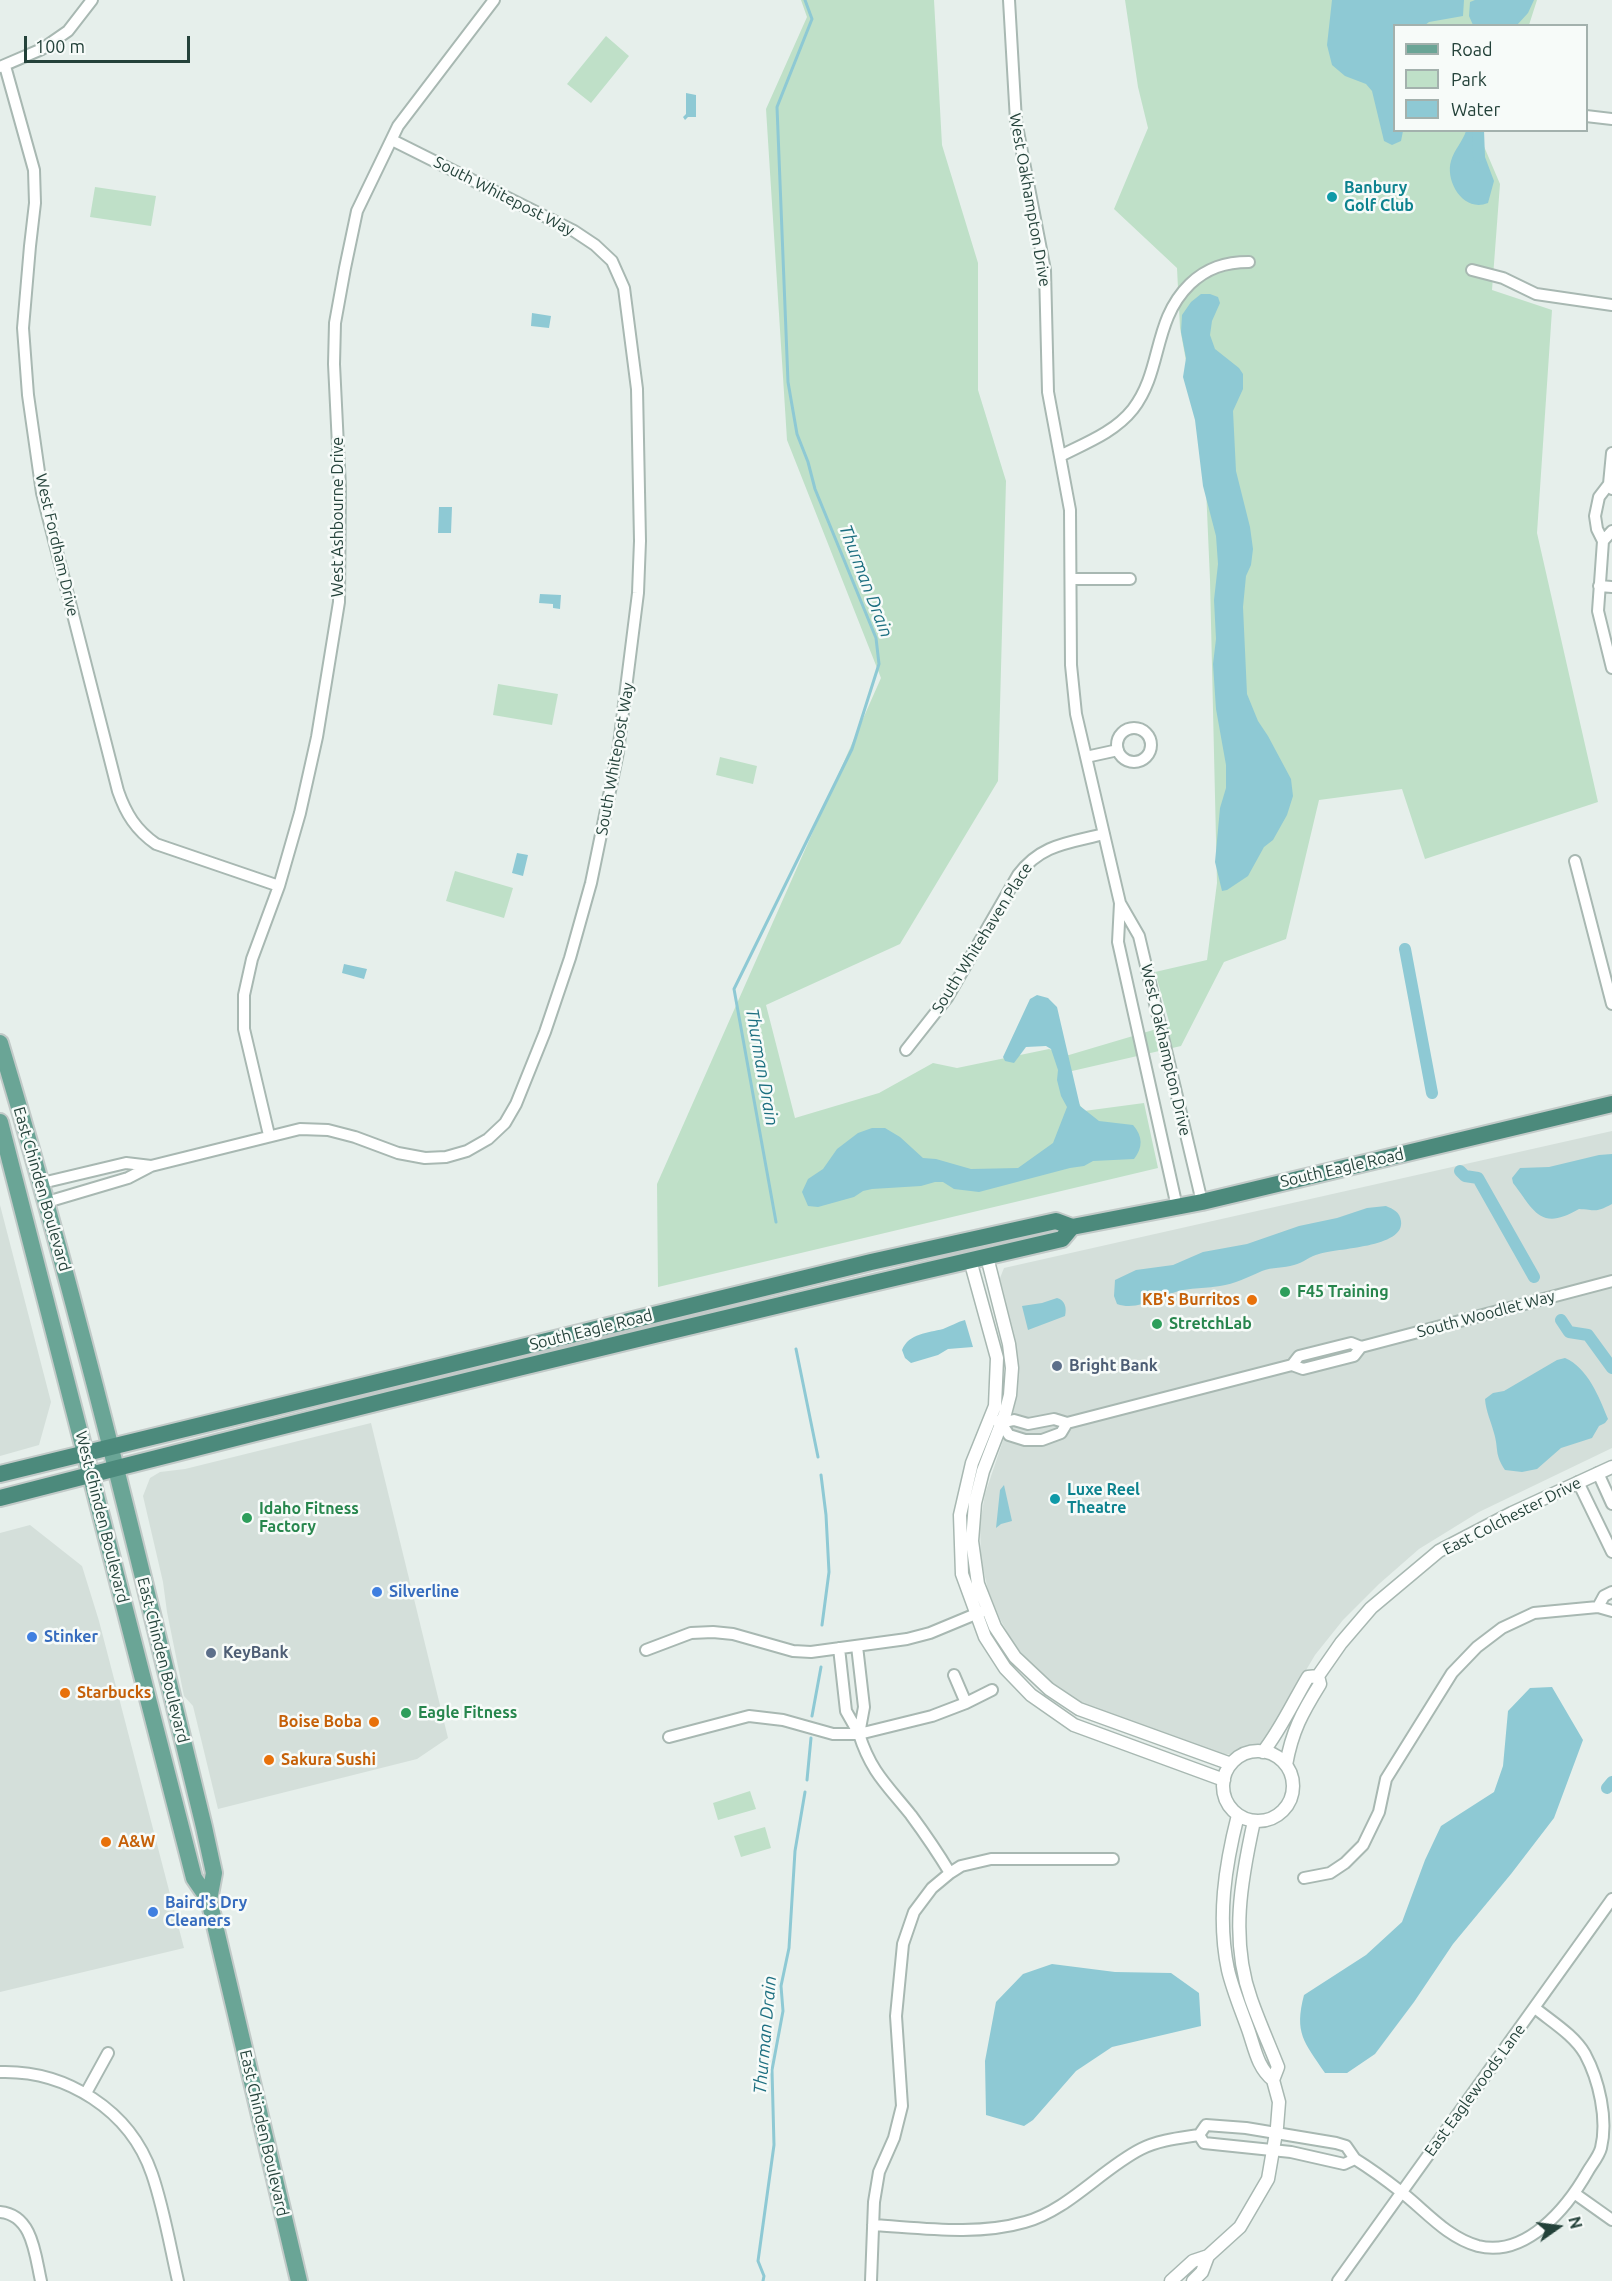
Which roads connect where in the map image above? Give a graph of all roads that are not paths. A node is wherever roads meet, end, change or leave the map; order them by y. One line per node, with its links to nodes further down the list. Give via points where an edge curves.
1 (92, 0): 4 (street, via 68,31 42,49)
2 (494, 0): 7 (street, West Ashbourne Drive, via 398,126)
3 (1009, 0): 12 (street, West Oakhampton Drive, via 1014,103 1046,270 1048,392)
4 (3, 67): 25 (street, West Fordham Drive, via 34,170 35,203 23,328 42,493 118,791 126,813 142,835 156,844)
5 (1588, 116): 6 (street)
6 (1612, 119)
7 (392, 140): 25 (street, West Ashbourne Drive, via 357,211 335,323 339,602 317,737); 32 (street, South Whitepost Way, via 574,231 612,261 624,288 637,389 640,541 629,676 591,883 545,1032 505,1123 488,1139 446,1157 399,1153 328,1130 300,1129)
8 (1248, 262): 12 (street, via 1221,264 1183,291 1166,318 1149,381 1132,410 1109,431)
9 (1472, 270): 10 (street, via 1503,278 1536,294)
10 (1612, 305)
11 (1612, 453): 13 (street)
12 (1060, 456): 16 (street, West Oakhampton Drive, via 1070,510)
13 (1611, 486): 15 (street, via 1595,507 1597,529)
14 (1612, 531): 15 (street)
15 (1603, 541): 18 (street)
16 (1071, 579): 17 (street); 22 (street, West Oakhampton Drive, via 1072,685)
17 (1130, 579)
18 (1599, 586): 19 (street); 20 (street, via 1602,630)
19 (1612, 587)
20 (1612, 668)
21 (1118, 750): 22 (street)
22 (1086, 757): 23 (street, West Oakhampton Drive)
23 (1104, 834): 26 (street, West Oakhampton Drive); 29 (street, South Whitehaven Place, via 1049,848 1027,863 947,998)
24 (1575, 861): 27 (street)
25 (279, 886): 32 (street, West Ashbourne Drive, via 252,959 244,995 247,1047)
26 (1120, 903): 36 (street, West Oakhampton Drive, via 1139,936); 37 (street, West Oakhampton Drive, via 1118,942)
27 (1612, 1004)
28 (0, 1043): 34 (main road, East Chinden Boulevard)
29 (906, 1050)
30 (1612, 1104): 36 (highway, South Eagle Road)
31 (1, 1126): 49 (main road, West Chinden Boulevard)
32 (269, 1135): 33 (street, South Whitepost Way)
33 (151, 1166): 34 (street, South Whitepost Way, via 126,1163); 35 (street, South Whitepost Way, via 128,1178)
34 (42, 1183): 35 (main road, East Chinden Boulevard)
35 (47, 1202): 48 (main road, East Chinden Boulevard)
36 (1202, 1202): 37 (highway, South Eagle Road)
37 (1177, 1207): 38 (highway, South Eagle Road)
38 (1072, 1227): 39 (highway, South Eagle Road, via 1056,1221); 40 (highway, South Eagle Road, via 1062,1239)
39 (994, 1234): 43 (highway, South Eagle Road); 44 (highway, via 990,1242 981,1246 823,1284)
40 (987, 1257): 41 (highway, South Eagle Road); 46 (street, via 1012,1368 1010,1395)
41 (970, 1260): 44 (highway, South Eagle Road); 46 (street, via 997,1358)
42 (1612, 1281): 47 (street, South Woodlet Way, via 1361,1347 1350,1343 1299,1356 1292,1365)
43 (791, 1282): 45 (highway, via 775,1298 634,1331 608,1339); 48 (highway, South Eagle Road)
44 (811, 1298): 45 (highway, South Eagle Road)
45 (601, 1347): 51 (highway, South Eagle Road)
46 (996, 1421): 47 (street, South Woodlet Way, via 1028,1424 1054,1419); 47 (street, South Woodlet Way, via 1009,1435 1025,1440 1042,1440 1061,1433); 61 (street, via 975,1503 972,1541 978,1584); 63 (street, via 972,1463 960,1515 962,1574)
47 (1067, 1423)
48 (111, 1447): 49 (highway, South Eagle Road); 51 (main road, East Chinden Boulevard)
49 (86, 1453): 53 (highway, South Eagle Road); 54 (main road, West Chinden Boulevard)
50 (1612, 1467): 52 (street, East Colchester Drive)
51 (116, 1469): 54 (highway, South Eagle Road); 80 (main road, East Chinden Boulevard)
52 (1598, 1473): 55 (street, East Colchester Drive); 57 (street)
53 (0, 1474)
54 (92, 1475): 56 (highway, South Eagle Road); 73 (main road, West Chinden Boulevard)
55 (1578, 1482): 58 (street); 68 (street, East Colchester Drive, via 1439,1551 1371,1608)
56 (0, 1498)
57 (1612, 1504)
58 (1612, 1552)
59 (1612, 1592): 60 (street, via 1604,1596)
60 (1598, 1607): 62 (street); 83 (street, via 1534,1613 1502,1628 1477,1647 1452,1673 1386,1779 1379,1812 1363,1845 1330,1873)
61 (989, 1609): 63 (street); 75 (street, via 995,1627 1015,1657 1049,1689 1080,1709)
62 (1612, 1611)
63 (975, 1614): 64 (street, via 930,1633); 77 (street, via 1005,1668 1031,1695 1074,1725)
64 (857, 1646): 65 (street); 71 (street, via 864,1707)
65 (839, 1648): 66 (street, via 793,1651 713,1632 691,1633); 71 (street, via 846,1711)
66 (646, 1650)
67 (954, 1675): 70 (street)
68 (1318, 1676): 74 (street, East Colchester Drive, via 1308,1677 1278,1734); 76 (street, East Colchester Drive, via 1320,1684 1300,1717)
69 (992, 1690): 70 (street)
70 (966, 1703): 71 (street, via 932,1716)
71 (859, 1734): 72 (street, via 833,1734 783,1720 749,1716); 82 (street, via 866,1758 934,1846)
72 (669, 1737)
73 (158, 1742): 80 (main road, via 175,1764 189,1817); 85 (main road, West Chinden Boulevard, via 194,1878)
74 (1263, 1752): 75 (street, via 1240,1756); 76 (street)
75 (1231, 1764): 77 (street)
76 (1286, 1765): 79 (street, via 1292,1780 1290,1802 1275,1817)
77 (1224, 1780): 78 (street, via 1226,1799)
78 (1238, 1815): 79 (street); 89 (street, via 1225,1867 1223,1938 1228,1971 1263,2072)
79 (1254, 1821): 89 (street, via 1239,1902 1239,1936 1250,1997 1278,2067)
80 (204, 1827): 85 (main road, East Chinden Boulevard, via 214,1873)
81 (1113, 1859): 82 (street, via 991,1859 961,1866)
82 (950, 1873): 99 (street, via 932,1888 914,1912 903,1944 896,2016 902,2106 879,2172)
83 (1304, 1878)
84 (1612, 1899): 86 (street, East Eaglewoods Lane)
85 (209, 1900): 103 (main road, East Chinden Boulevard)
86 (1534, 2008): 95 (street, East Eaglewoods Lane); 96 (street, via 1577,2042 1586,2055 1600,2097 1601,2149)
87 (108, 2053): 90 (street)
88 (0, 2072): 90 (street, via 45,2076)
89 (1274, 2080): 91 (street, via 1279,2102)
90 (86, 2093): 102 (street, via 118,2119 142,2152 152,2174)
91 (1276, 2133): 92 (street, via 1206,2125); 93 (street); 94 (street, via 1346,2146)
92 (1199, 2135): 93 (street, via 1204,2143); 99 (street, via 1142,2149 1064,2203 1026,2222 943,2229)
93 (1273, 2150): 94 (street, via 1344,2164); 100 (street, via 1268,2179 1240,2227)
94 (1355, 2159): 95 (street)
95 (1402, 2192): 96 (street, via 1432,2220 1478,2245 1500,2248 1525,2240 1544,2226); 107 (street, East Eaglewoods Lane)
96 (1574, 2193): 98 (street)
97 (0, 2212): 101 (street, via 11,2213 25,2224)
98 (1612, 2220)
99 (873, 2225): 104 (street)
100 (1208, 2256): 105 (street, via 1193,2261); 106 (street, via 1202,2272)
101 (41, 2281)
102 (178, 2281)
103 (299, 2281)
104 (871, 2281)
105 (1171, 2281)
106 (1193, 2281)
107 (1338, 2281)

